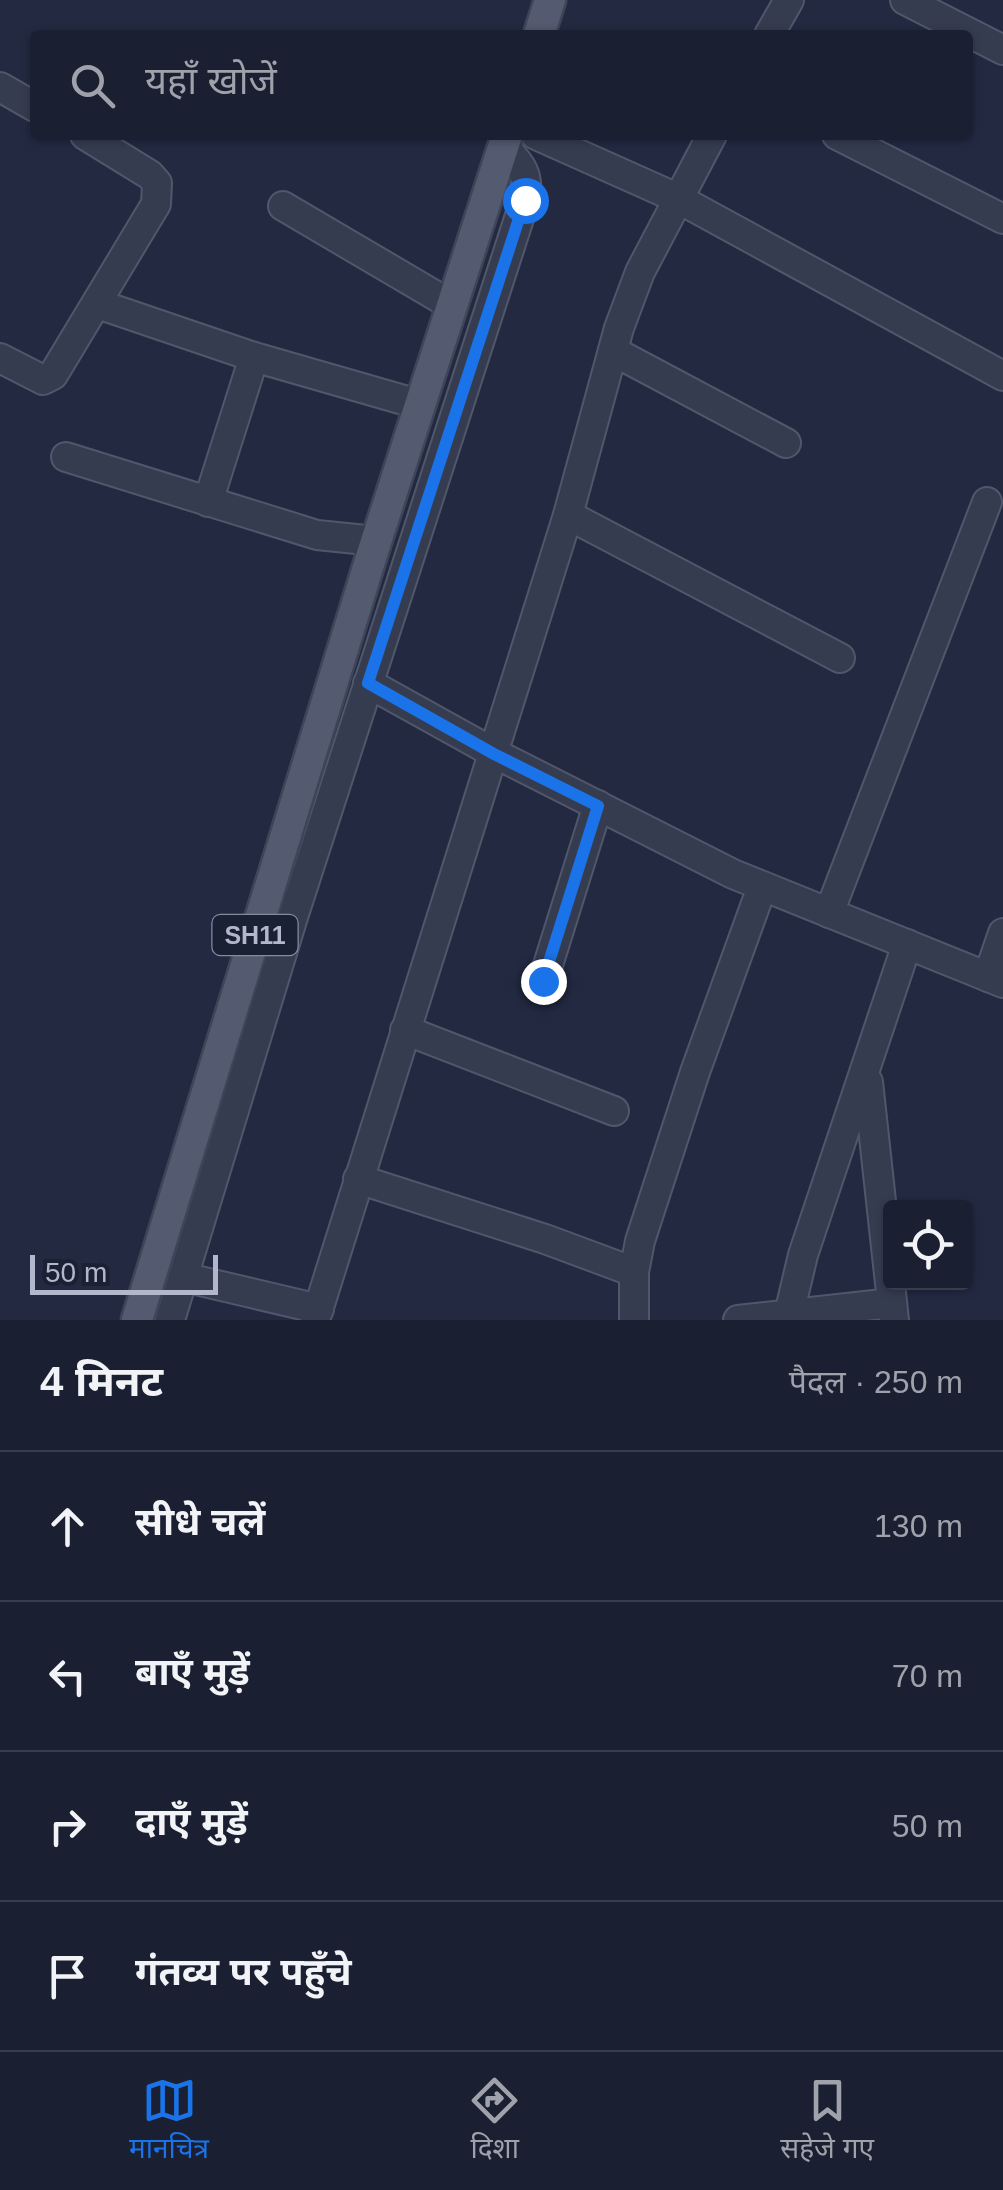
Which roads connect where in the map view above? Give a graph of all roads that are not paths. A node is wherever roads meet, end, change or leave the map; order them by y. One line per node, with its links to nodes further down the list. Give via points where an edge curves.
1 (550, 0): 4 (main road)
2 (789, 0): 5 (street)
3 (904, 0): 6 (street)
4 (541, 30)
5 (772, 30)
6 (963, 30)
7 (973, 35): 8 (street)
8 (1003, 50)
9 (0, 87): 10 (street)
10 (30, 104)
11 (94, 140): 19 (street, via 157,182 156,204)
12 (547, 140): 16 (street)
13 (709, 140): 16 (street)
14 (846, 140): 18 (street)
15 (505, 141): 20 (main road, SH11); 33 (street, via 525,172 525,200)
16 (677, 198): 21 (street, via 640,272); 24 (street)
17 (283, 206): 20 (street)
18 (1003, 220)
19 (98, 304): 22 (street, via 53,375 43,380); 23 (street)
20 (453, 306): 25 (main road, SH11)
21 (613, 350): 26 (street); 30 (street)
22 (0, 358)
23 (254, 358): 25 (street); 28 (street)
24 (1003, 376)
25 (421, 405): 31 (main road, SH11)
26 (786, 443)
27 (66, 457): 28 (street)
28 (208, 502): 31 (street)
29 (987, 502): 37 (street)
30 (568, 515): 32 (street); 34 (street)
31 (375, 546): 51 (main road, SH11)
32 (840, 658)
33 (368, 683): 34 (street); 47 (street)
34 (494, 754): 35 (street); 42 (street)
35 (598, 806): 36 (street); 41 (street)
36 (762, 887): 37 (street); 46 (street, via 694,1072)
37 (829, 912): 39 (street)
38 (1003, 934): 40 (street)
39 (907, 944): 40 (street); 43 (street)
40 (996, 980)
41 (543, 981)
42 (406, 1030): 44 (street); 45 (street)
43 (867, 1071): 48 (street); 50 (street)
44 (614, 1111)
45 (358, 1179): 46 (street); 49 (street)
46 (634, 1272): 53 (street)
47 (182, 1277): 49 (street); 52 (street)
48 (893, 1312): 50 (street)
49 (317, 1314)
50 (789, 1314): 54 (street)
51 (136, 1320)
52 (170, 1320)
53 (634, 1320)
54 (738, 1320)

